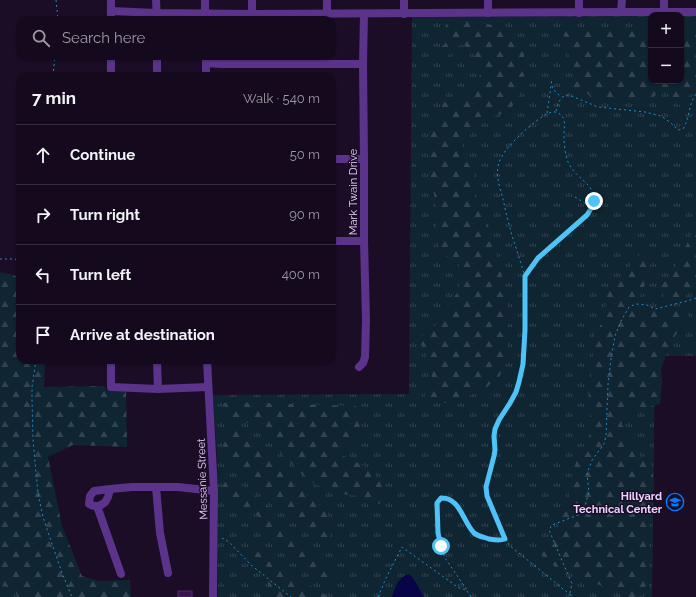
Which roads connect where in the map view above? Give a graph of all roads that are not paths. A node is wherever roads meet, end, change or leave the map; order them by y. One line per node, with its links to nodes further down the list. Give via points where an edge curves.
1 (111, 0): 11 (street)
2 (156, 0): 24 (street)
3 (206, 0): 25 (street)
4 (252, 0): 19 (street)
5 (327, 0): 20 (street)
6 (404, 0): 22 (street)
7 (488, 0): 17 (street)
8 (579, 0): 18 (street)
9 (622, 0): 12 (street)
10 (664, 0): 14 (street)
11 (111, 11): 23 (street); 24 (street)
12 (621, 12): 13 (street); 18 (street)
13 (648, 12)
14 (664, 12)
15 (684, 12): 16 (street)
16 (696, 12)
17 (488, 13): 18 (street); 22 (street)
18 (579, 13)
19 (252, 14): 20 (street); 26 (street)
20 (327, 14): 21 (street)
21 (364, 14): 22 (street); 30 (street, Mark Twain Drive)
22 (404, 14)
23 (111, 16)
24 (156, 16)
25 (205, 16)
26 (221, 16)
27 (111, 60): 31 (street)
28 (157, 60): 32 (street)
29 (206, 60): 30 (street, via 221,64); 33 (street)
30 (363, 64): 35 (street, Mark Twain Drive)
31 (111, 72)
32 (157, 72)
33 (206, 72)
34 (336, 159): 35 (street)
35 (364, 159): 36 (street, Mark Twain Drive)
36 (364, 241): 37 (street); 41 (street, Mark Twain Drive, via 365,357)
37 (336, 242)
38 (111, 364): 43 (street, via 111,387)
39 (157, 364): 43 (street)
40 (207, 364): 42 (street, Messanie Street)
41 (359, 367)
42 (208, 387): 43 (street); 46 (street, Messanie Street)
43 (158, 389)
44 (156, 487): 45 (street); 46 (street); 48 (street, via 160,533)
45 (110, 489): 47 (street, via 107,500); 47 (street, via 94,491 90,496 89,504)
46 (214, 491): 50 (street, Messanie Street)
47 (97, 506): 49 (street)
48 (168, 573)
49 (121, 574)
50 (214, 597)

